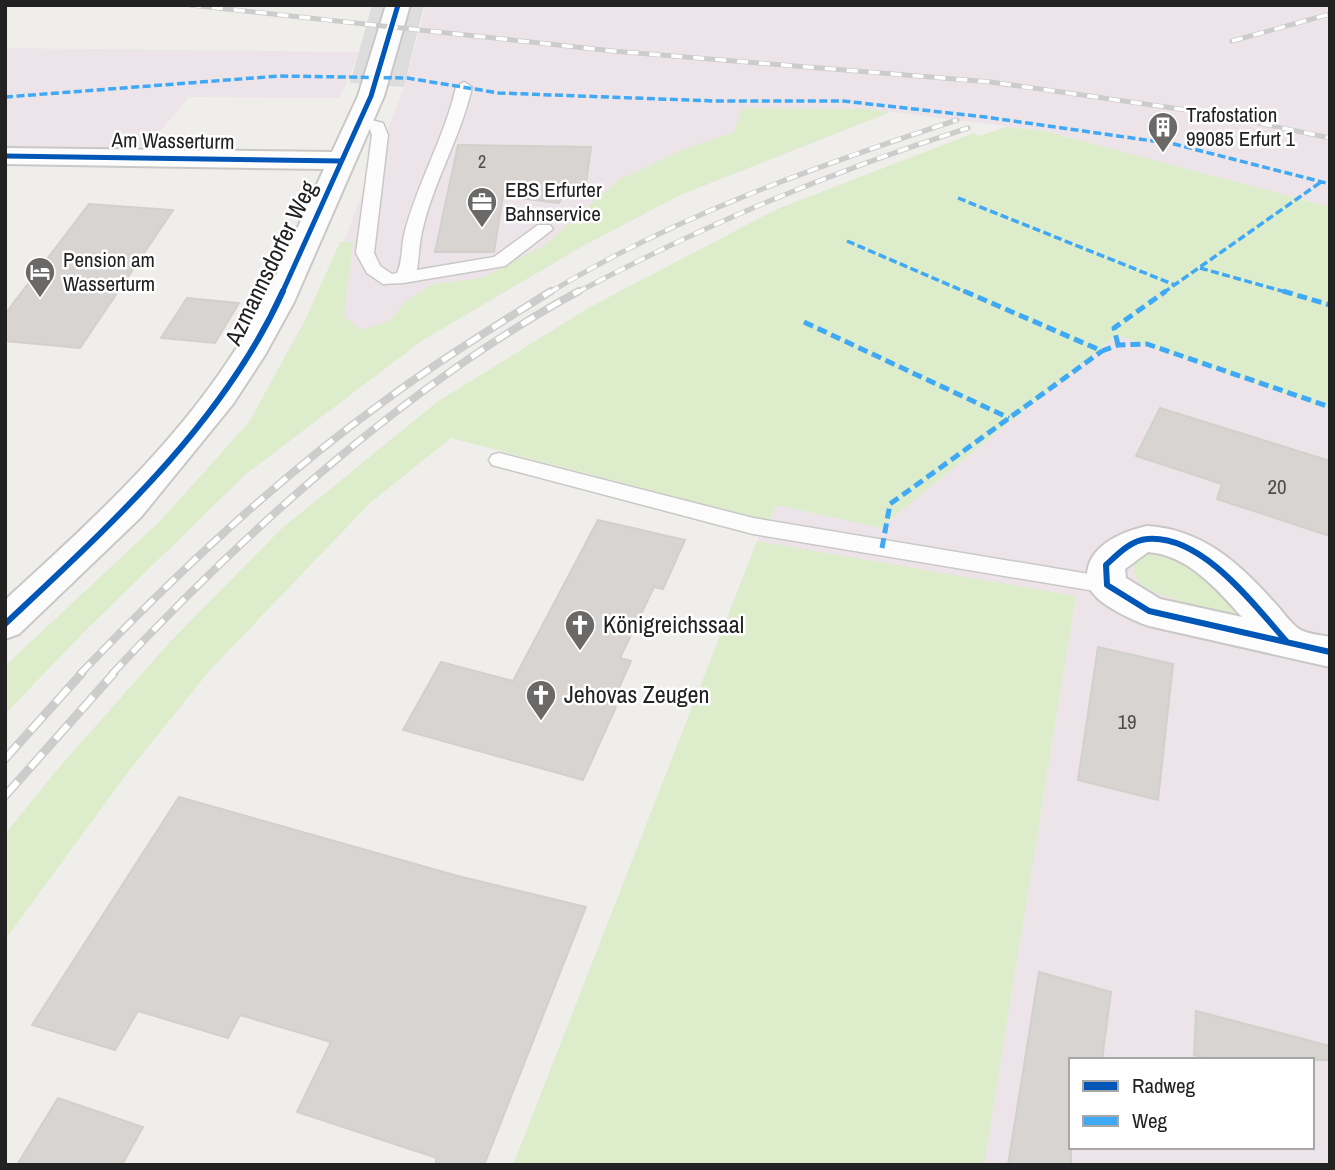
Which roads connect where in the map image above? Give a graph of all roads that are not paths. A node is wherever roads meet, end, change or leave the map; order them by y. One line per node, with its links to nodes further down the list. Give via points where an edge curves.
1 (398, 5): 3 (street, Azmannsdorfer Weg)
2 (464, 87): 7 (lane, via 413,232 408,273)
3 (359, 122): 5 (street, Azmannsdorfer Weg); 7 (lane, via 377,126 380,135 365,253 373,269 389,280)
4 (5, 156): 5 (street, Am Wasserturm)
5 (341, 161): 10 (street, Azmannsdorfer Weg, via 278,302 221,396 128,508)
6 (544, 229): 7 (lane, via 499,262)
7 (403, 278)
8 (499, 460): 9 (lane, via 753,526)
9 (1107, 585): 11 (street, via 1149,611); 11 (street, via 1106,565 1122,551 1146,539 1181,543 1213,565)
10 (5, 624)
11 (1287, 642): 12 (street)
12 (1330, 652)

